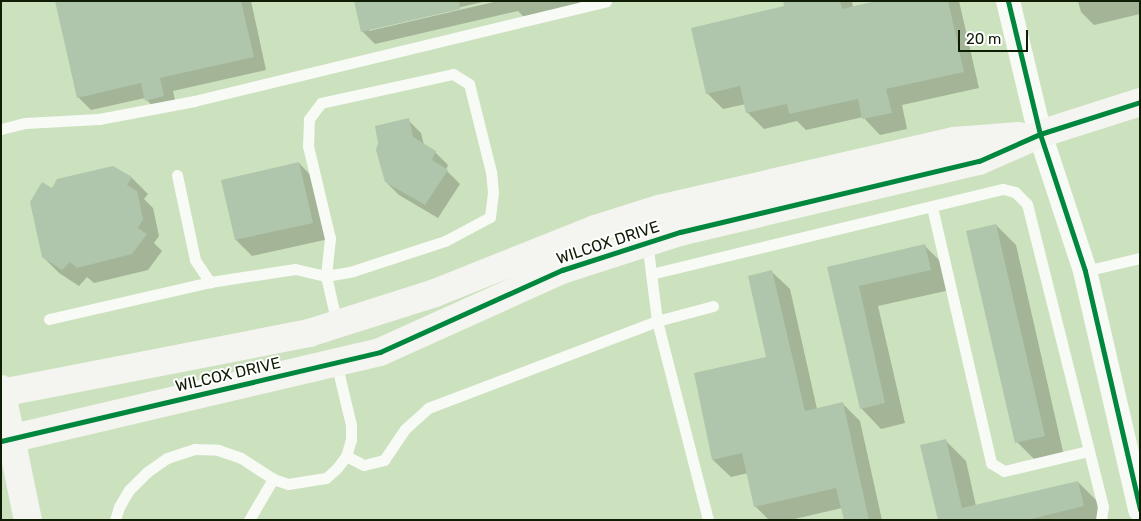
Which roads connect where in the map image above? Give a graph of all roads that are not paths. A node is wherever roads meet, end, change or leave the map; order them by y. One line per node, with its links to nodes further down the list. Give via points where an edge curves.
1 (606, 1): 4 (lane, via 194,101 99,119 24,123)
2 (1008, 1): 5 (street)
3 (1140, 102): 5 (street, WILCOX DRIVE)
4 (1, 129)
5 (1040, 134): 8 (street, WILCOX DRIVE, via 954,141); 10 (street)
6 (177, 175): 13 (lane, via 195,260)
7 (932, 206): 11 (lane); 21 (lane, via 1003,189 1015,192 1027,204); 21 (lane, via 991,463 1004,471)
8 (644, 229): 11 (lane); 17 (street, WILCOX DRIVE, via 595,229 436,293); 18 (street, WILCOX DRIVE, via 562,270 380,352)
9 (1140, 258): 10 (lane)
10 (1085, 271): 24 (street)
11 (651, 274): 16 (lane)
12 (326, 276): 12 (lane, via 353,271 445,241 490,217 491,172 469,84 453,74 321,102 309,119 308,146 330,238); 13 (lane, via 295,269); 17 (lane)
13 (210, 282): 15 (lane)
14 (713, 306): 16 (lane)
15 (49, 319)
16 (657, 321): 22 (lane, via 428,408 405,429 384,460 364,465); 28 (lane)
17 (337, 324): 19 (street, WILCOX DRIVE, via 309,333)
18 (336, 362): 20 (street, WILCOX DRIVE); 22 (lane, via 351,425)
19 (2, 392): 20 (street)
20 (7, 440): 25 (street)
21 (1088, 451): 29 (lane, via 1103,506)
22 (346, 456): 23 (lane, via 326,478 288,484)
23 (273, 479): 26 (lane, via 241,458 218,450 195,449 167,458 147,472 129,490); 27 (lane)
24 (1140, 510)
25 (28, 520)
26 (115, 520)
27 (249, 520)
28 (708, 520)
29 (1101, 520)

